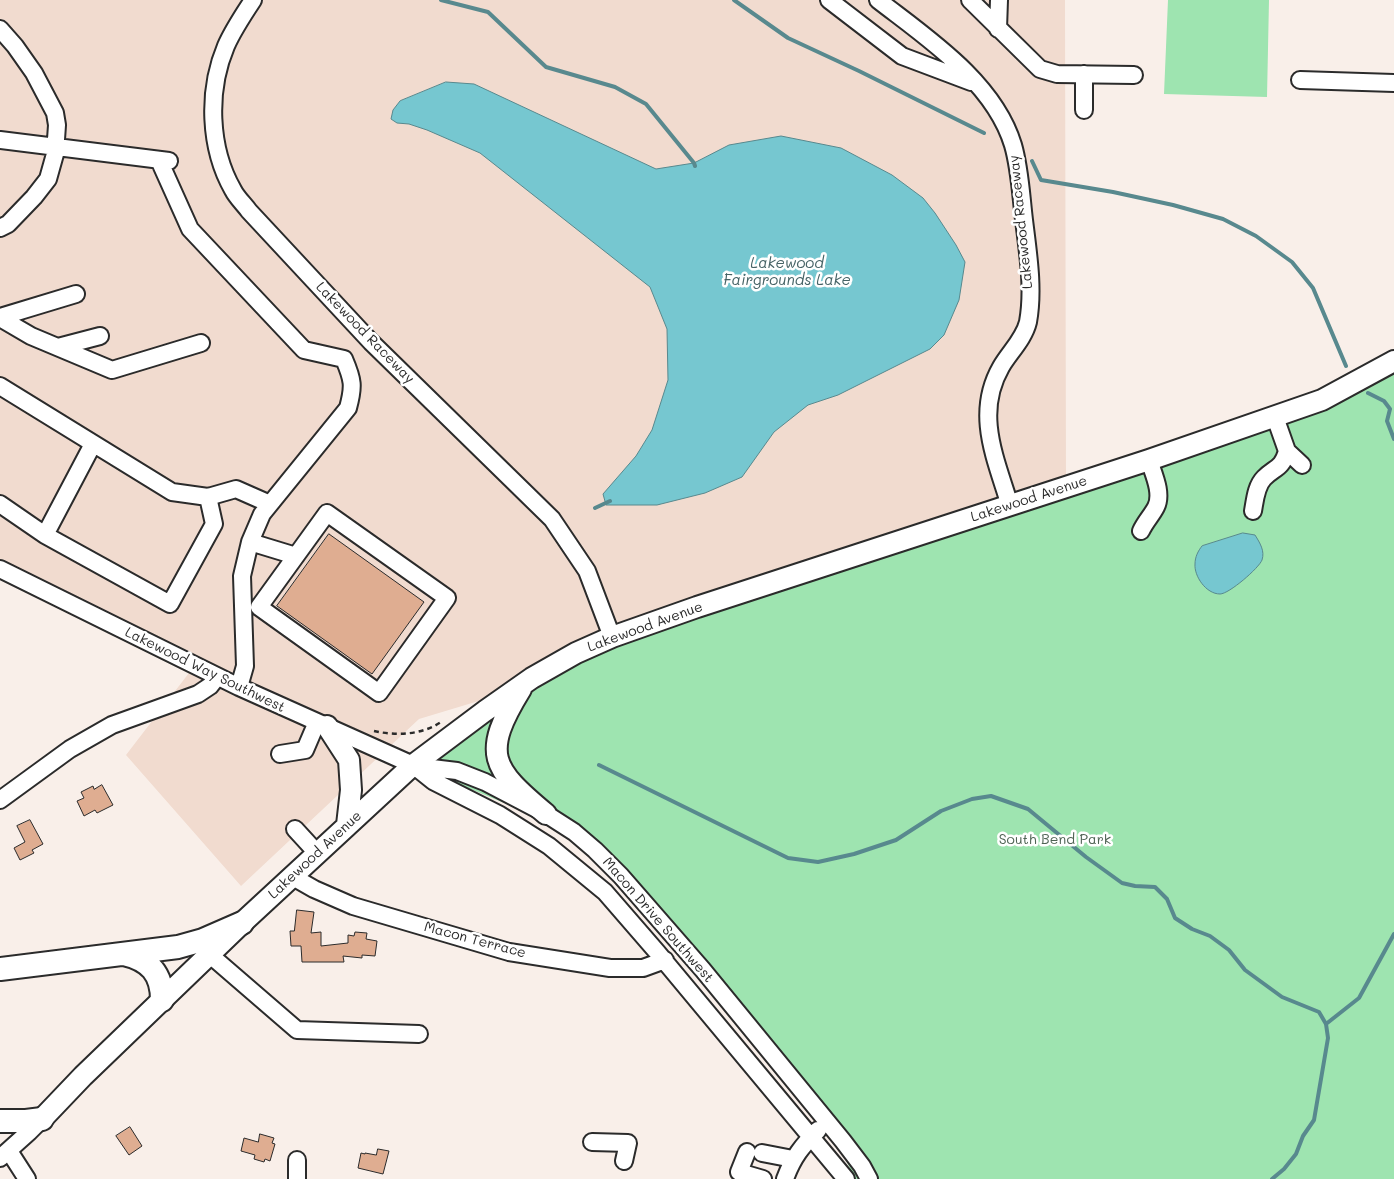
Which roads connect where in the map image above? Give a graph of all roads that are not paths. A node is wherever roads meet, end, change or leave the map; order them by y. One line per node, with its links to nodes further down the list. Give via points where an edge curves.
1 (253, 0): 39 (street, Lakewood Raceway, via 226,47 215,90 215,140 222,168 234,192 371,342 552,519 587,571)
2 (829, 0): 12 (street, via 902,56)
3 (878, 0): 12 (street, Lakewood Raceway, via 924,34)
4 (970, 0): 7 (street)
5 (999, 0): 7 (street)
6 (0, 29): 15 (street, via 34,72 55,112)
7 (998, 29): 8 (street, via 1040,69 1056,74)
8 (1084, 74): 9 (street); 13 (street)
9 (1134, 75)
10 (1300, 80): 11 (street)
11 (1394, 83)
12 (978, 85): 32 (street, Lakewood Raceway, via 999,113 1013,145 1028,258 1030,295 1027,324 991,388 986,415)
13 (1084, 110)
14 (0, 140): 15 (street)
15 (56, 147): 16 (street, via 48,179 8,224); 31 (street, via 165,161 190,229 304,350 344,359 354,389 348,408)
16 (0, 228)
17 (76, 294): 18 (street)
18 (0, 317): 21 (street, via 31,336)
19 (100, 336): 21 (street)
20 (201, 343): 21 (street, via 112,370)
21 (58, 347)
22 (1394, 361): 24 (main road, Lakewood Avenue, via 1322,400)
23 (0, 386): 25 (street)
24 (1275, 417): 26 (street); 27 (main road, Lakewood Avenue)
25 (93, 444): 29 (street, via 172,492); 35 (street)
26 (1287, 451): 28 (street); 33 (street, via 1276,470 1264,478)
27 (1149, 460): 32 (main road, Lakewood Avenue); 34 (street, via 1159,495 1157,506)
28 (1302, 465)
29 (208, 497): 31 (street, via 236,489); 35 (street, via 214,524 170,604)
30 (0, 504): 35 (street)
31 (270, 504): 36 (street)
32 (1010, 506): 39 (main road, Lakewood Avenue)
33 (1253, 511)
34 (1140, 531)
35 (45, 535)
36 (250, 542): 37 (street); 42 (street, via 242,576 245,666)
37 (296, 556): 37 (street, via 259,607 379,693 447,598 327,513)
38 (0, 569): 40 (street, Lakewood Way Southwest)
39 (612, 636): 41 (main road, Lakewood Avenue)
40 (217, 677): 42 (street, Lakewood Way Southwest); 46 (street, via 198,694 112,726 70,749)
41 (525, 683): 45 (main road, Lakewood Avenue); 47 (main road, via 500,727 497,756 510,782)
42 (238, 687): 43 (street, Lakewood Way Southwest)
43 (322, 724): 44 (street, via 305,750); 45 (street, Lakewood Way Southwest); 48 (main road, via 349,760 351,790)
44 (280, 754)
45 (413, 765): 47 (street, Macon Drive Southwest, via 457,771); 48 (main road, Lakewood Avenue); 55 (street, Macon Drive Southwest, via 433,781 500,815 549,846 605,892)
46 (0, 800)
47 (546, 814): 61 (street, Macon Drive Southwest, via 574,832 622,876)
48 (347, 825): 50 (main road, Lakewood Avenue)
49 (295, 829): 50 (street)
50 (317, 853): 51 (main road, Lakewood Avenue)
51 (294, 875): 52 (main road, Lakewood Avenue); 55 (street, Macon Terrace, via 314,889 353,906 509,952 610,968 643,968)
52 (242, 923): 53 (highway, via 194,943); 54 (main road, Lakewood Avenue)
53 (124, 954): 56 (highway); 57 (highway, via 141,959 154,971 162,990)
54 (209, 954): 57 (main road, Lakewood Avenue); 58 (street, via 297,1030)
55 (664, 960): 62 (street, Macon Drive Southwest)
56 (0, 969)
57 (162, 1000): 59 (main road, Lakewood Avenue)
58 (419, 1034)
59 (42, 1119): 60 (highway); 64 (street)
60 (0, 1121)
61 (827, 1121): 62 (street); 73 (street, Macon Drive Southwest)
62 (811, 1137): 65 (street); 72 (street, Macon Drive Southwest)
63 (592, 1142): 67 (street, via 628,1142)
64 (5, 1154): 68 (street)
65 (793, 1159): 70 (street, via 754,1152 739,1172); 71 (street)
66 (297, 1160): 69 (street)
67 (624, 1161)
68 (27, 1179)
69 (297, 1179)
70 (763, 1179)
71 (785, 1179)
72 (846, 1179)
73 (869, 1179)

